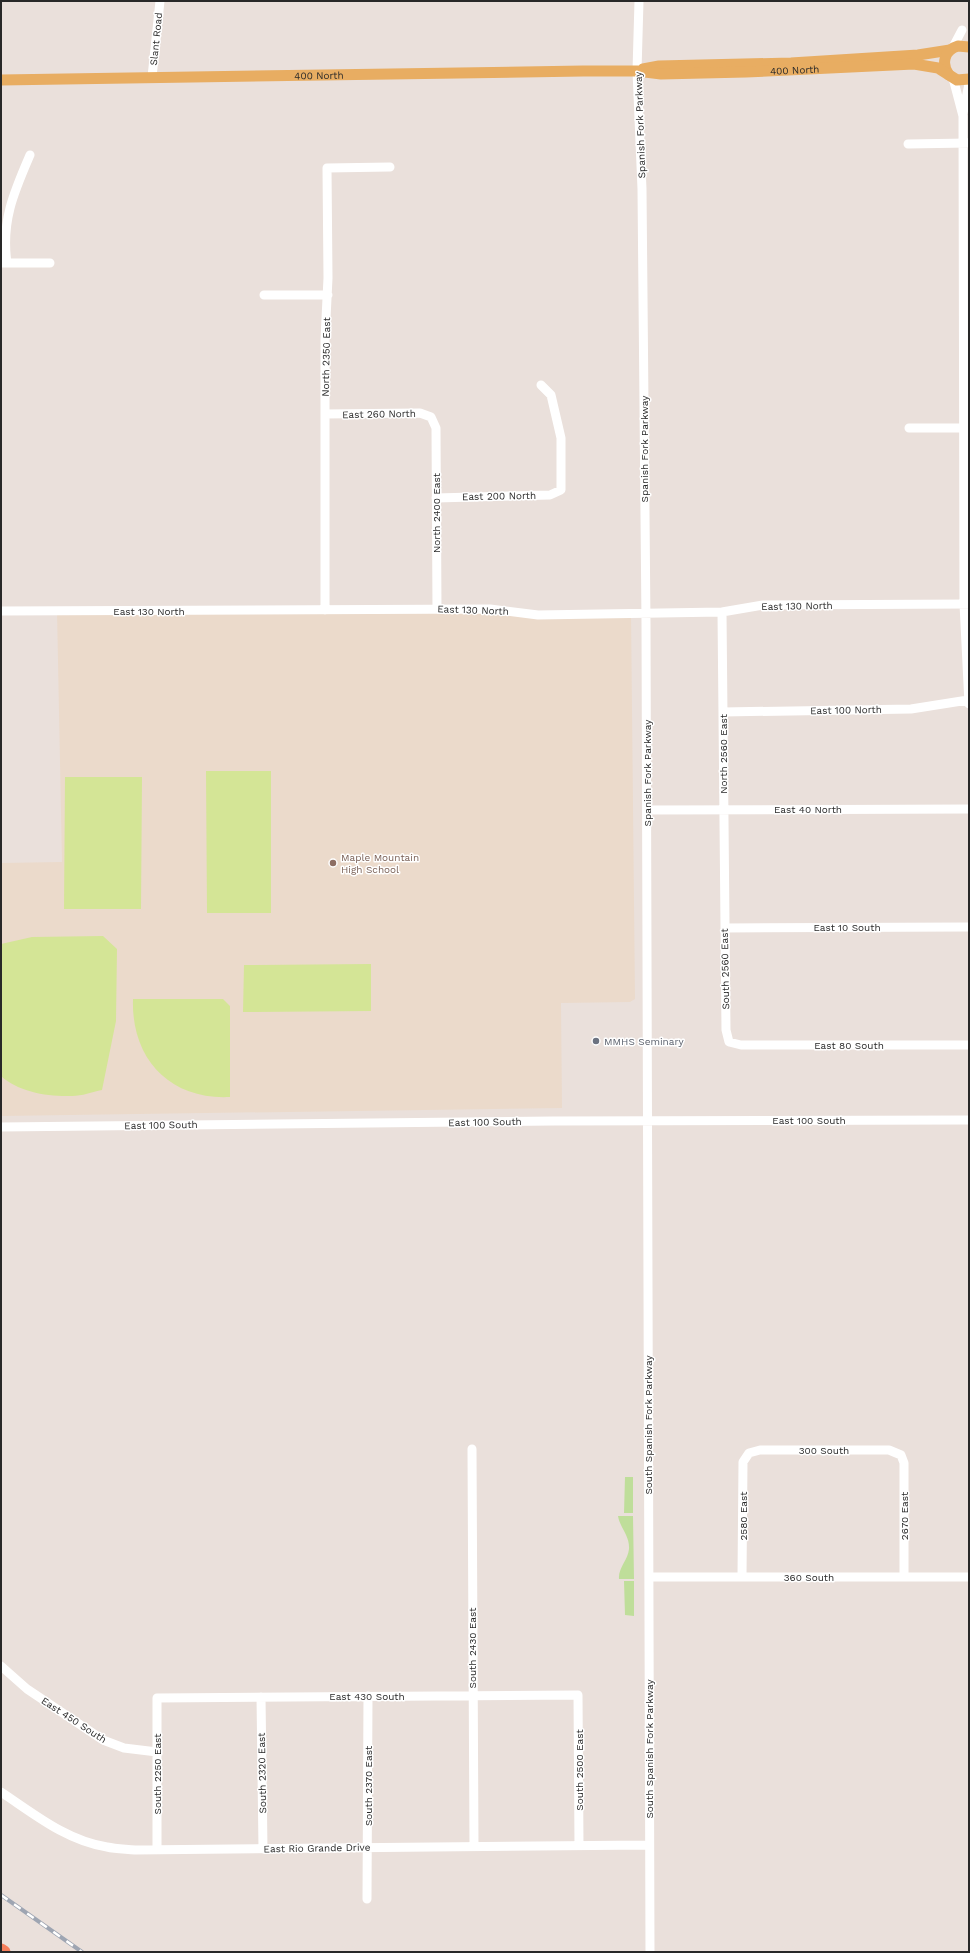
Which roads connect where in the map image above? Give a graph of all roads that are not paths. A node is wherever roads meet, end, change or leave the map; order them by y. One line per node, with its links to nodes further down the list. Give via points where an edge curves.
1 (160, 1): 8 (street, Slant Road)
2 (639, 1): 6 (street, Spanish Fork Parkway)
3 (962, 30): 5 (street)
4 (969, 47): 5 (main road, 400 North, via 962,45)
5 (952, 49): 6 (main road, 400 North, via 918,55 791,63 659,66); 7 (main road, via 944,62)
6 (637, 71): 7 (main road, 400 North, via 661,74 771,72 914,64 934,67); 8 (main road, 400 North); 32 (street, Spanish Fork Parkway, via 642,189)
7 (951, 76): 9 (main road, via 962,80); 12 (street)
8 (152, 77): 10 (main road, 400 North)
9 (969, 79)
10 (1, 80)
11 (969, 84): 12 (street)
12 (962, 116): 13 (street)
13 (966, 143): 14 (street); 17 (street)
14 (908, 144)
15 (30, 155): 18 (street, via 10,204)
16 (390, 167): 21 (street, North 2350 East, via 327,168)
17 (966, 259): 26 (street)
18 (4, 263): 19 (street)
19 (50, 263)
20 (264, 295): 21 (street)
21 (328, 295): 23 (street, North 2350 East)
22 (542, 385): 27 (street, East 200 North, via 551,395 561,438 561,490 550,495)
23 (325, 414): 24 (street, East 260 North, via 420,413); 30 (street, North 2350 East)
24 (432, 417): 27 (street, North 2400 East, via 436,428)
25 (909, 428): 26 (street)
26 (966, 428): 28 (street)
27 (436, 498): 29 (street, North 2400 East)
28 (967, 604): 33 (street, East 130 North, via 763,606); 34 (street)
29 (437, 609): 30 (street, East 130 North); 32 (street, East 130 North, via 490,609 538,615)
30 (325, 610): 31 (street, East 130 North)
31 (1, 611)
32 (645, 612): 33 (street, East 130 North); 38 (street, Spanish Fork Parkway)
33 (722, 612): 35 (street, North 2560 East)
34 (968, 702): 35 (street, East 100 North, via 911,709)
35 (723, 712): 36 (street, North 2560 East)
36 (723, 809): 37 (street, East 40 North); 38 (street, East 40 North); 39 (street, North 2560 East)
37 (969, 809)
38 (647, 810): 40 (street, Spanish Fork Parkway)
39 (724, 895): 42 (street, South 2560 East)
40 (646, 897): 45 (street, South Spanish Fork Parkway)
41 (969, 927): 42 (street, East 10 South)
42 (725, 928): 43 (street, South 2560 East)
43 (728, 1042): 44 (street, East 80 South, via 741,1045)
44 (969, 1045)
45 (647, 1120): 46 (street, East 100 South); 47 (street, East 100 South); 51 (street, South Spanish Fork Parkway)
46 (969, 1120)
47 (1, 1127)
48 (472, 1449): 56 (street, South 2430 East)
49 (747, 1455): 50 (street, 300 South, via 760,1450 889,1450); 52 (street, 2580 East, via 743,1466)
50 (900, 1455): 53 (street, 2670 East, via 904,1467)
51 (649, 1577): 52 (street, 360 South); 64 (street, South Spanish Fork Parkway)
52 (742, 1577): 53 (street, 360 South)
53 (904, 1577): 54 (street, 360 South)
54 (969, 1577)
55 (1, 1666): 61 (street, East 450 South, via 27,1689 103,1740 124,1748)
56 (472, 1695): 57 (street, East 430 South); 58 (street, East 430 South); 65 (street, South 2430 East)
57 (578, 1695): 63 (street, South 2500 East)
58 (368, 1696): 59 (street, East 430 South); 66 (street, South 2370 East)
59 (261, 1697): 60 (street, East 430 South); 67 (street, South 2320 East)
60 (157, 1698): 61 (street, South 2250 East)
61 (157, 1752): 68 (street, South 2250 East)
62 (1, 1792): 68 (street, East Rio Grande Drive, via 54,1828 79,1839 106,1847)
63 (579, 1845): 64 (street, East Rio Grande Drive); 65 (street, East Rio Grande Drive)
64 (648, 1845): 72 (street, South Spanish Fork Parkway)
65 (474, 1846): 66 (street, East Rio Grande Drive)
66 (368, 1847): 67 (street, East Rio Grande Drive); 69 (street, South 2370 East)
67 (263, 1849): 68 (street, East Rio Grande Drive)
68 (157, 1850)
69 (367, 1899)
70 (1, 1950): 71 (highway)
71 (4, 1952)
72 (650, 1952)

